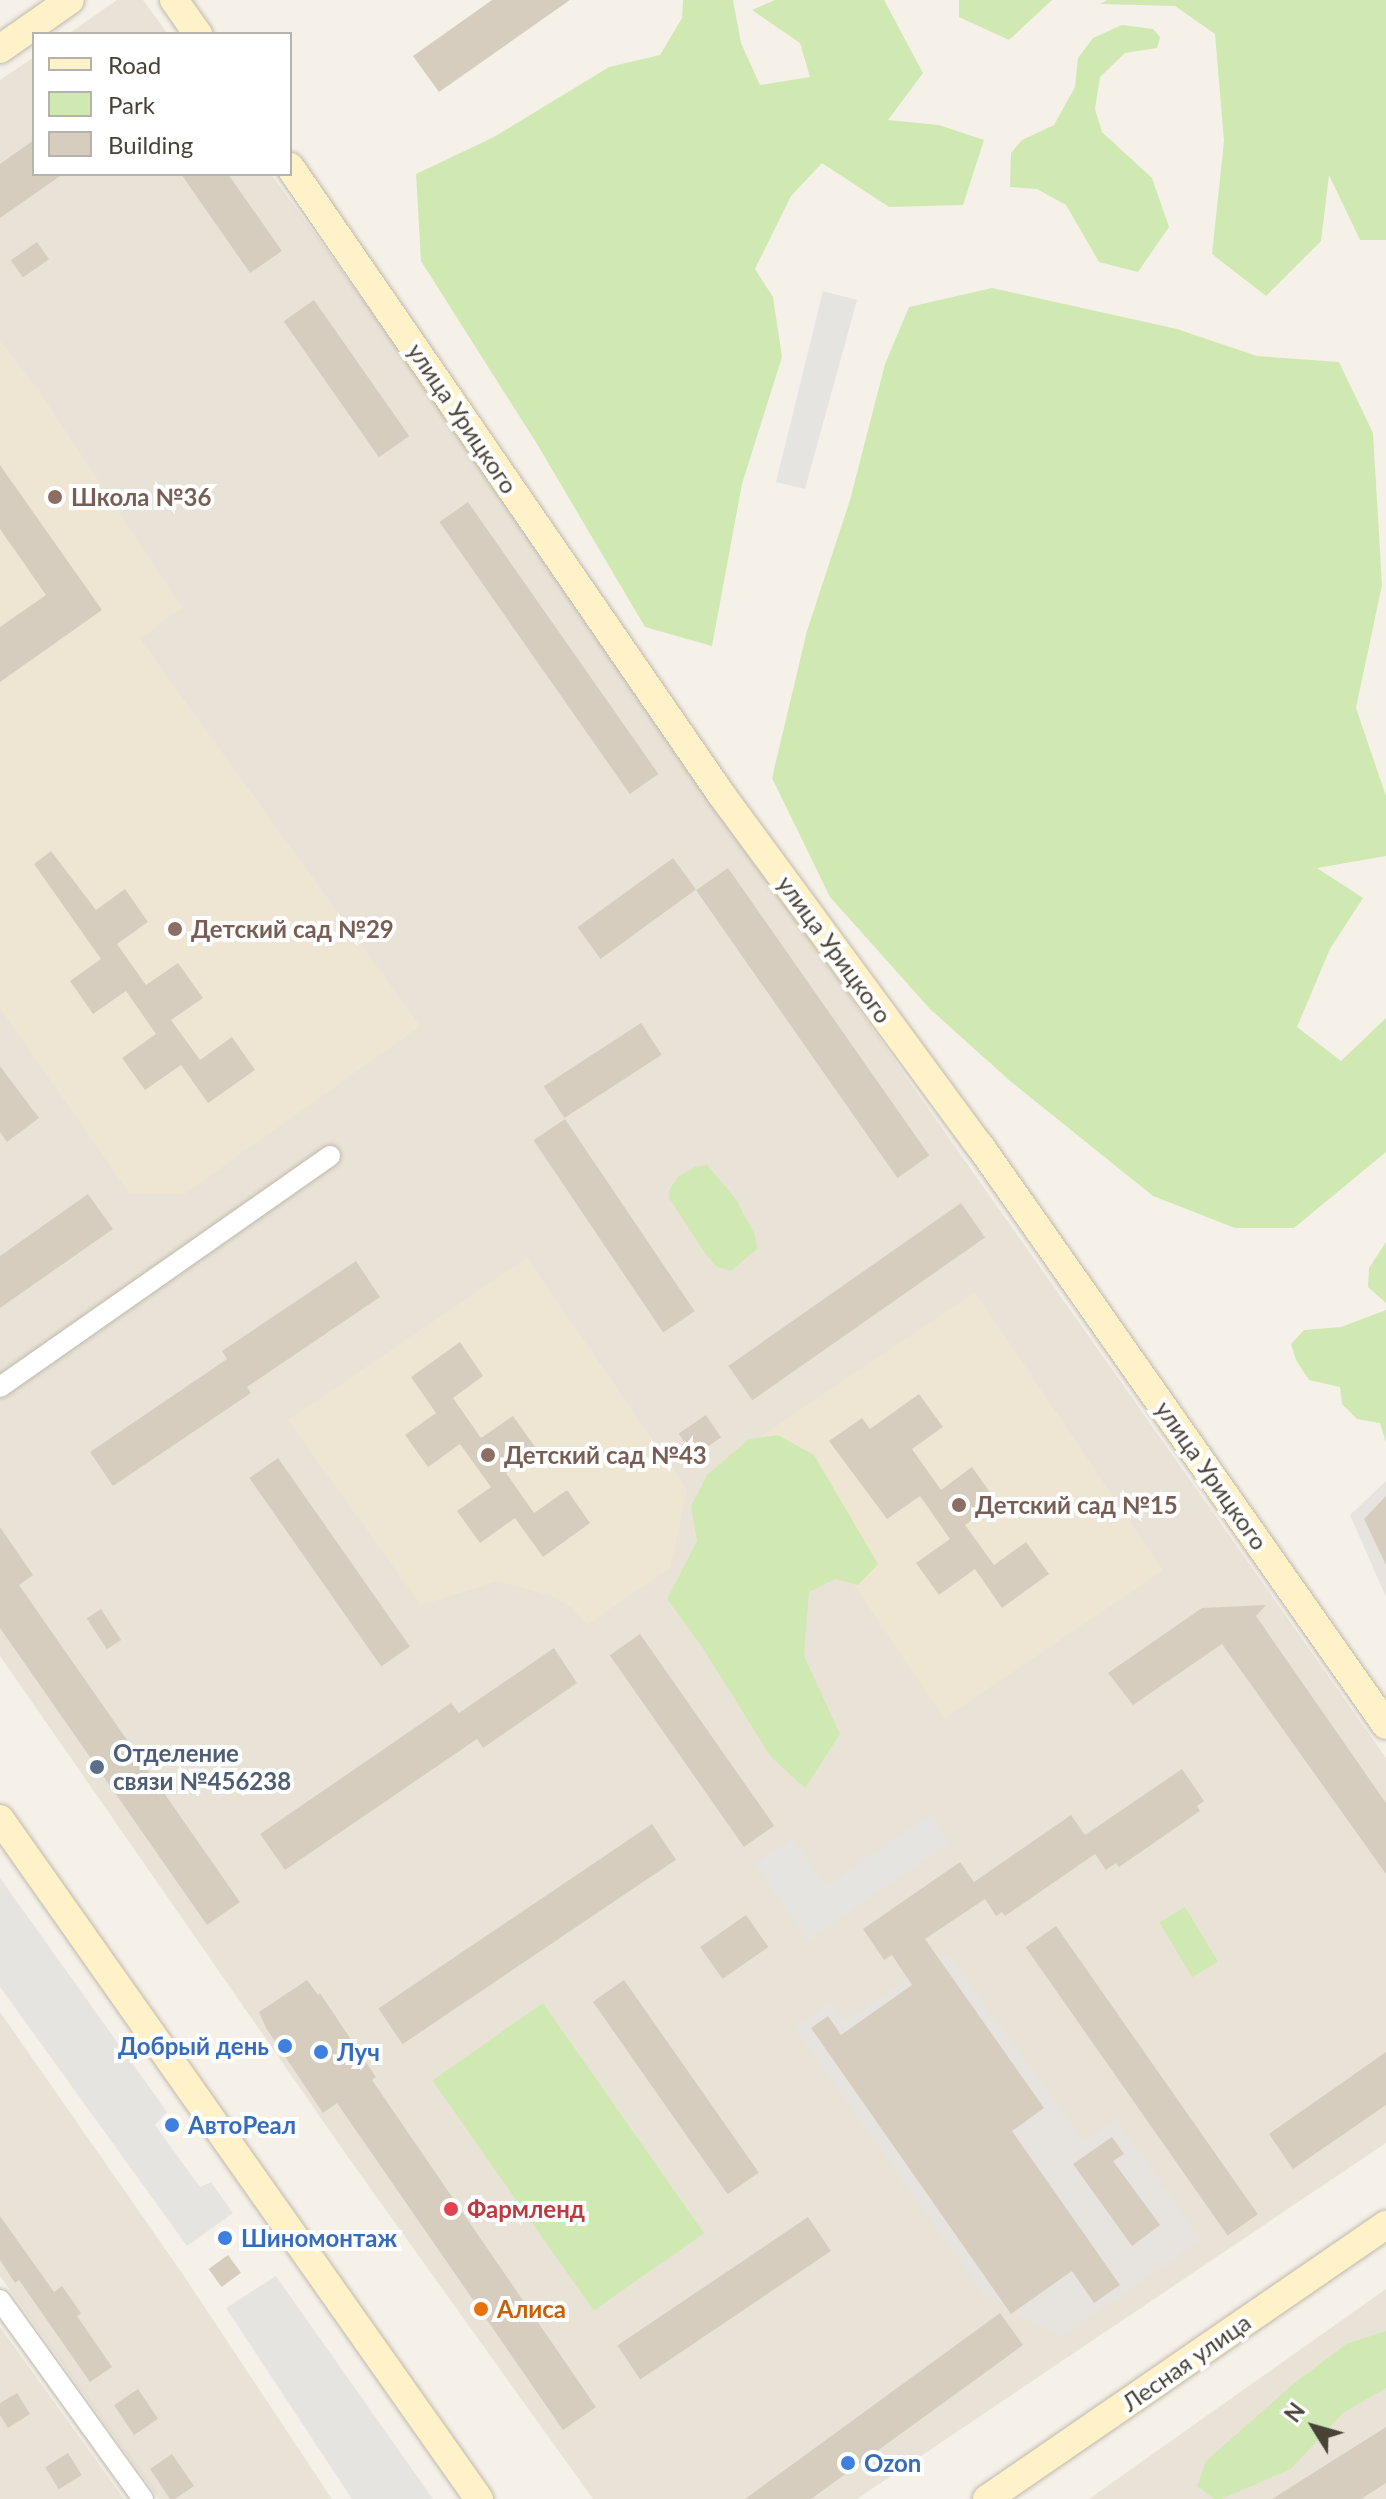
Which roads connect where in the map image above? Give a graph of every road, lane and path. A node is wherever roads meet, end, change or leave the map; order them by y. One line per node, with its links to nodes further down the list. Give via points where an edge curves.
1 (70, 0): 4 (street)
2 (174, 0): 3 (street)
3 (197, 32)
4 (0, 49)
5 (292, 170): 8 (street, улица Урицкого, via 721,794 980,1146)
6 (330, 1156): 7 (street)
7 (0, 1387)
8 (1386, 1725)
9 (0, 1819): 13 (street)
10 (1386, 2225): 14 (street, Лесная улица)
11 (0, 2300): 12 (street)
12 (143, 2499)
13 (479, 2499)
14 (987, 2499)

